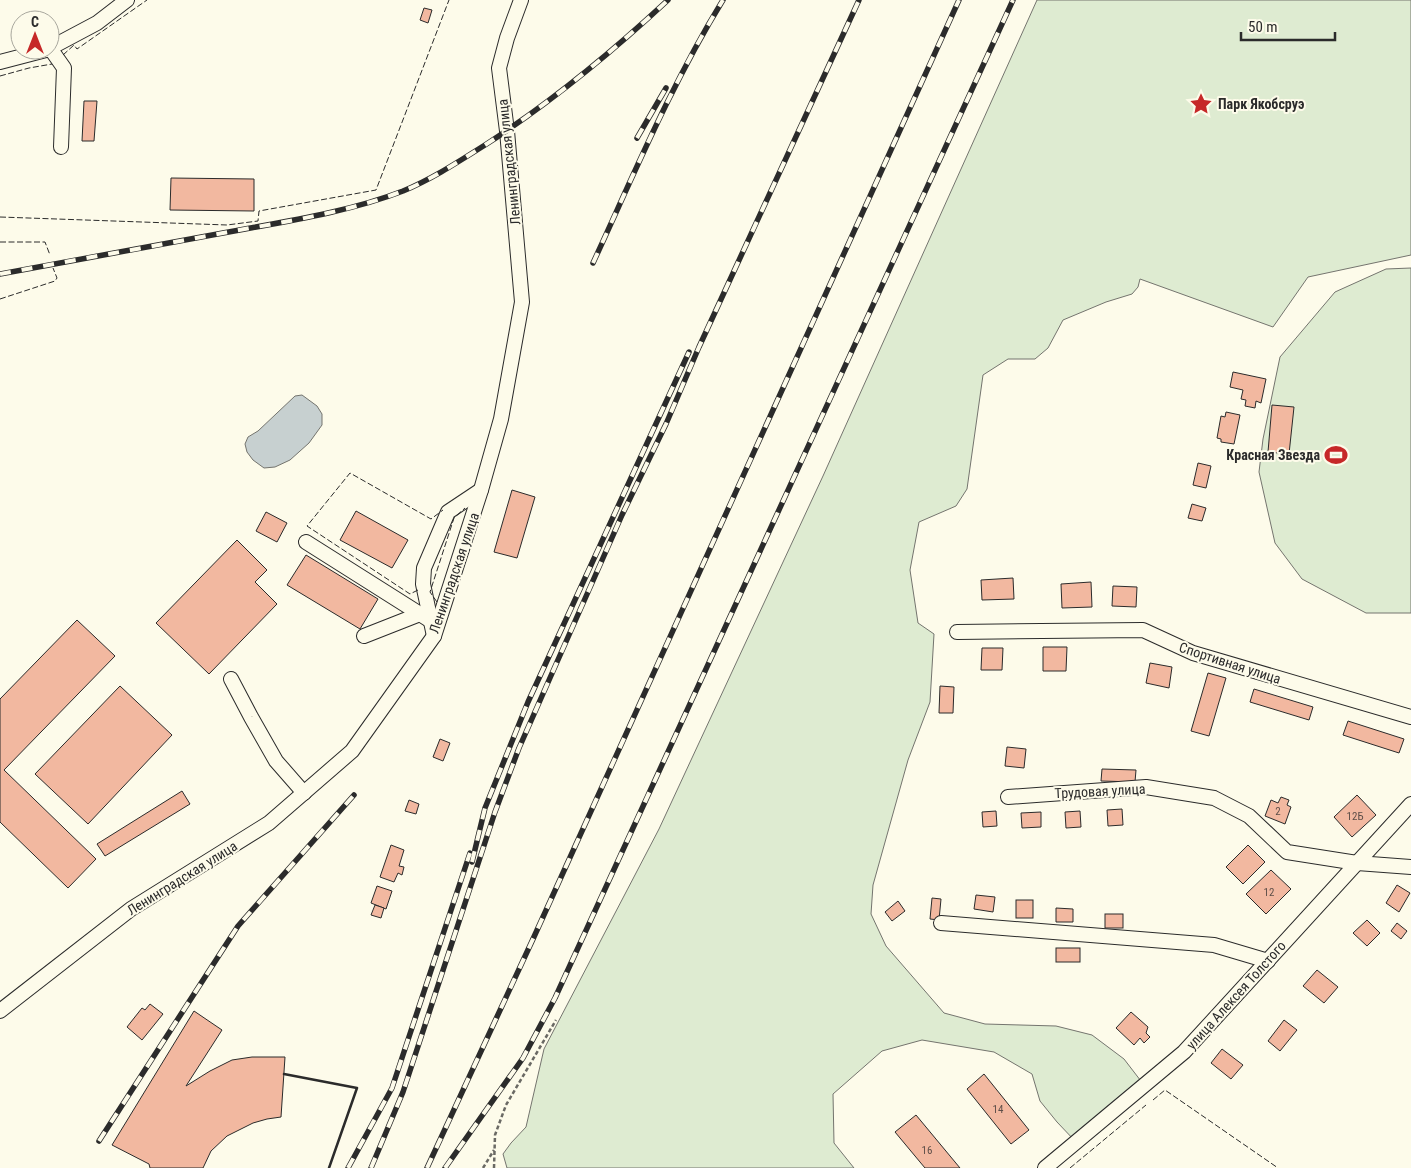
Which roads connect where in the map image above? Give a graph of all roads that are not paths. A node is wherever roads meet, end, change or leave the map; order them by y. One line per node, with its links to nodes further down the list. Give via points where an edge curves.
1 (127, 0): 3 (street, via 97,23)
2 (521, 0): 6 (street, Ленинградская улица, via 499,68 522,302 501,419)
3 (60, 43)
4 (58, 60): 5 (street, via 64,68)
5 (61, 147)
6 (481, 490): 8 (street, via 448,512 424,568); 11 (street, Ленинградская улица)
7 (306, 542): 8 (street)
8 (425, 618): 10 (street); 11 (street)
9 (957, 632): 13 (street, Спортивная улица, via 1143,630 1192,653)
10 (364, 636)
11 (434, 636): 14 (street, Ленинградская улица, via 352,751)
12 (231, 679): 14 (street, via 276,761)
13 (1411, 717)
14 (304, 793): 21 (street, Ленинградская улица, via 270,823 131,909)
15 (1008, 797): 17 (street, Трудовая улица, via 1146,787 1214,798 1249,816 1287,852)
16 (1411, 804): 17 (street, улица Алексея Толстого)
17 (1357, 863): 18 (street, Трудовая улица); 20 (street, улица Алексея Толстого)
18 (1411, 867)
19 (941, 923): 20 (street, via 1214,945)
20 (1268, 960): 22 (street, улица Алексея Толстого, via 1184,1052)
21 (0, 1011)
22 (1045, 1168)

